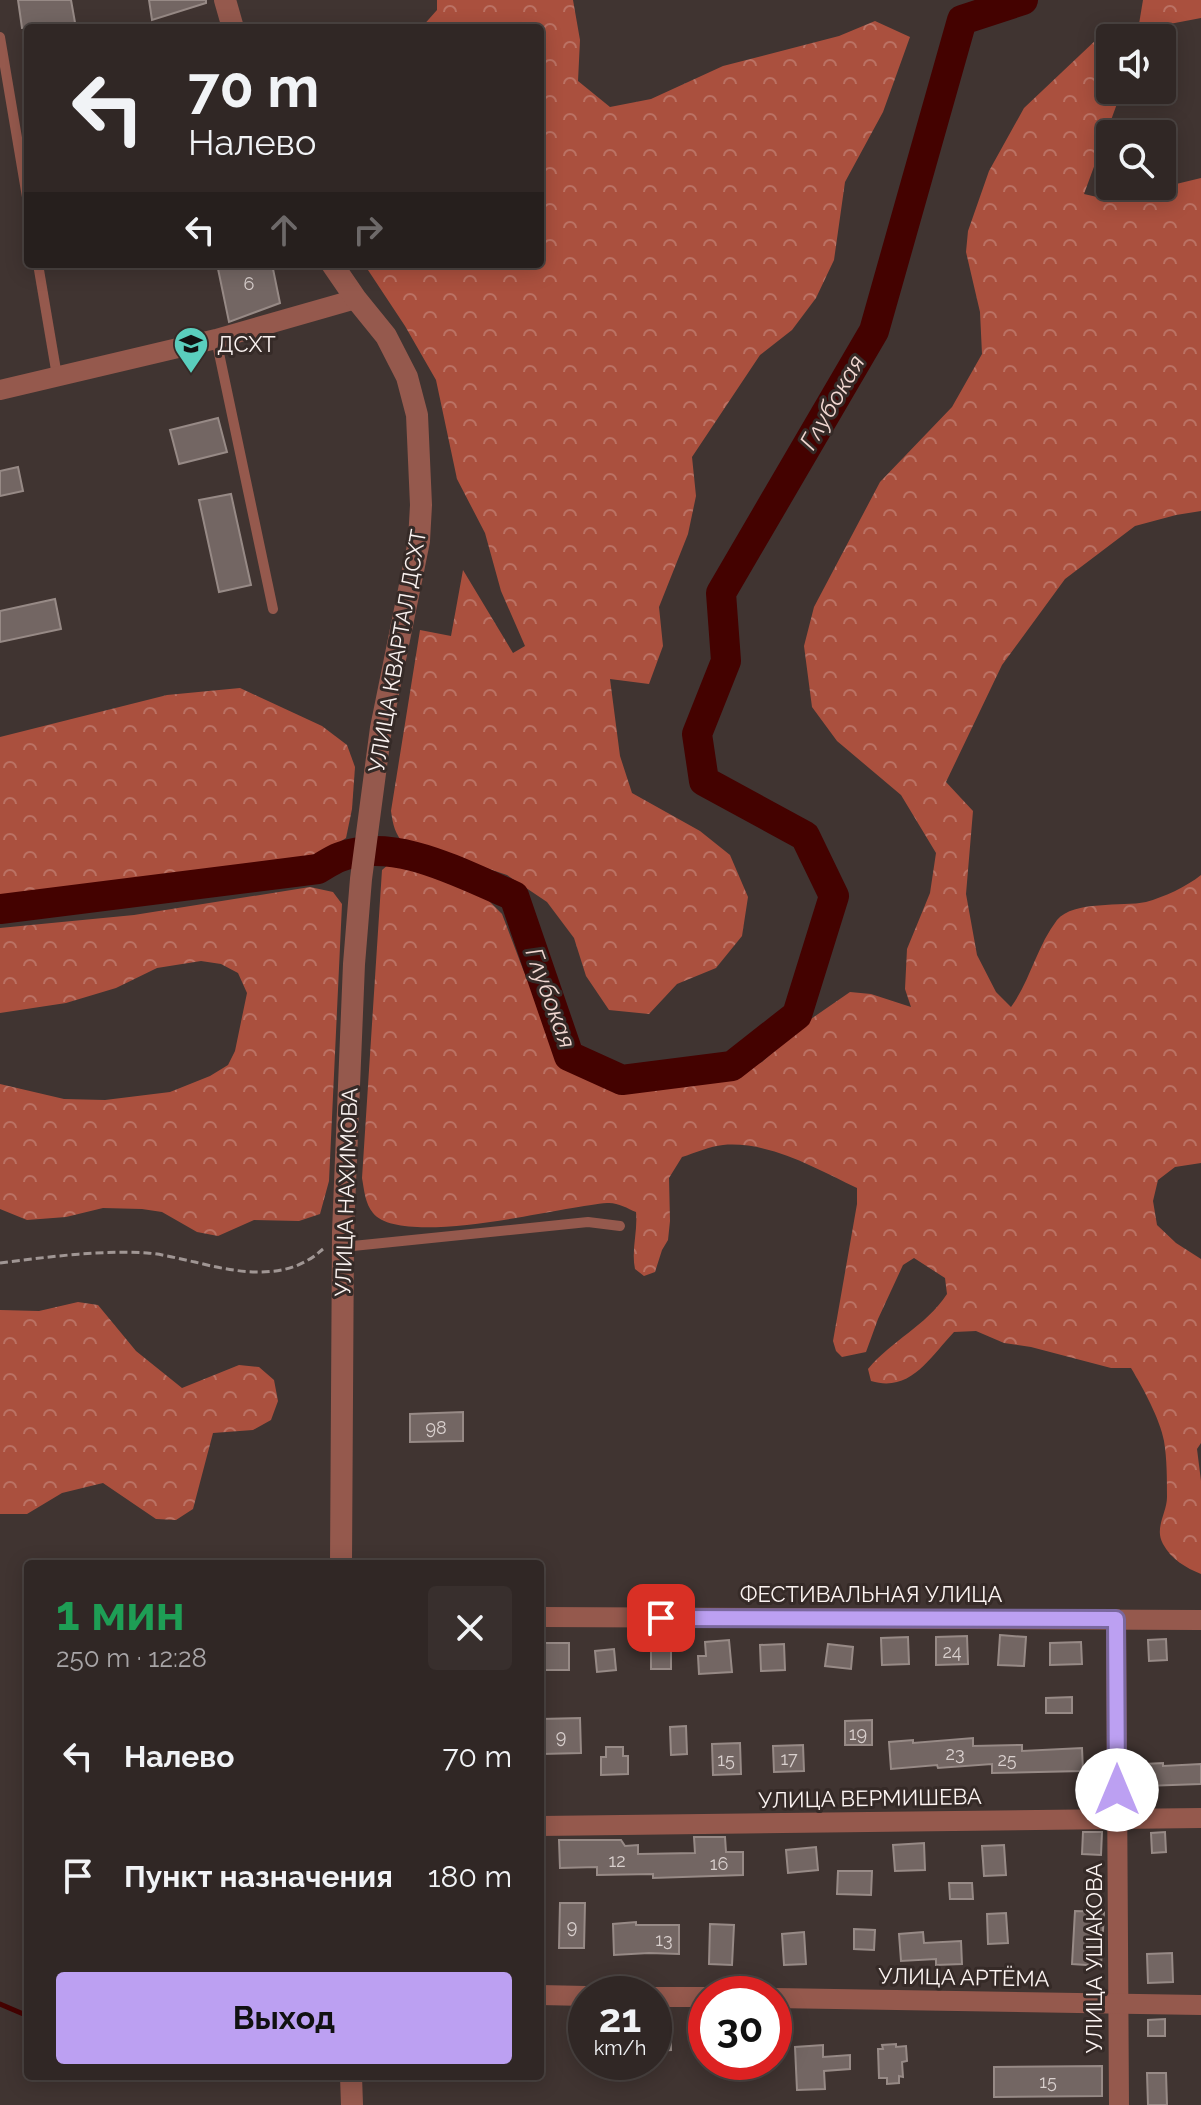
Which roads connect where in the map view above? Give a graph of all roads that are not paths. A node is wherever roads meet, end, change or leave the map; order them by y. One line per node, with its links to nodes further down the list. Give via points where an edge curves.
1 (225, 0): 2 (street)
2 (232, 24)
3 (0, 37): 4 (lane)
4 (24, 179)
5 (39, 268): 9 (lane)
6 (335, 268): 7 (street, УЛИЦА КВАРТАЛ ДСХТ)
7 (356, 299): 8 (street); 12 (street, УЛИЦА КВАРТАЛ ДСХТ, via 386,336 407,377 417,415 421,493 419,541)
8 (216, 339): 9 (street); 11 (lane)
9 (57, 376): 10 (street)
10 (0, 390)
11 (273, 609)
12 (368, 821): 14 (street, УЛИЦА НАХИМОВА, via 354,964)
13 (620, 1226): 14 (lane, via 573,1223)
14 (343, 1247): 15 (street, УЛИЦА НАХИМОВА)
15 (341, 1560)
16 (544, 1617): 17 (street, ФЕСТИВАЛЬНАЯ УЛИЦА)
17 (1116, 1619): 18 (street, ФЕСТИВАЛЬНАЯ УЛИЦА); 20 (street, УЛИЦА УШАКОВА)
18 (1201, 1620)
19 (1201, 1818): 20 (street, УЛИЦА ВЕРМИШЕВА)
20 (1117, 1819): 21 (street, УЛИЦА ВЕРМИШЕВА); 25 (street, УЛИЦА УШАКОВА)
21 (544, 1826)
22 (544, 1995): 23 (street)
23 (568, 1996)
24 (792, 1998): 25 (street, УЛИЦА АРТЁМА)
25 (1119, 2004): 26 (street, УЛИЦА АРТЁМА); 29 (street, УЛИЦА УШАКОВА)
26 (1201, 2005)
27 (351, 2080): 28 (street)
28 (352, 2105)
29 (1119, 2105)

